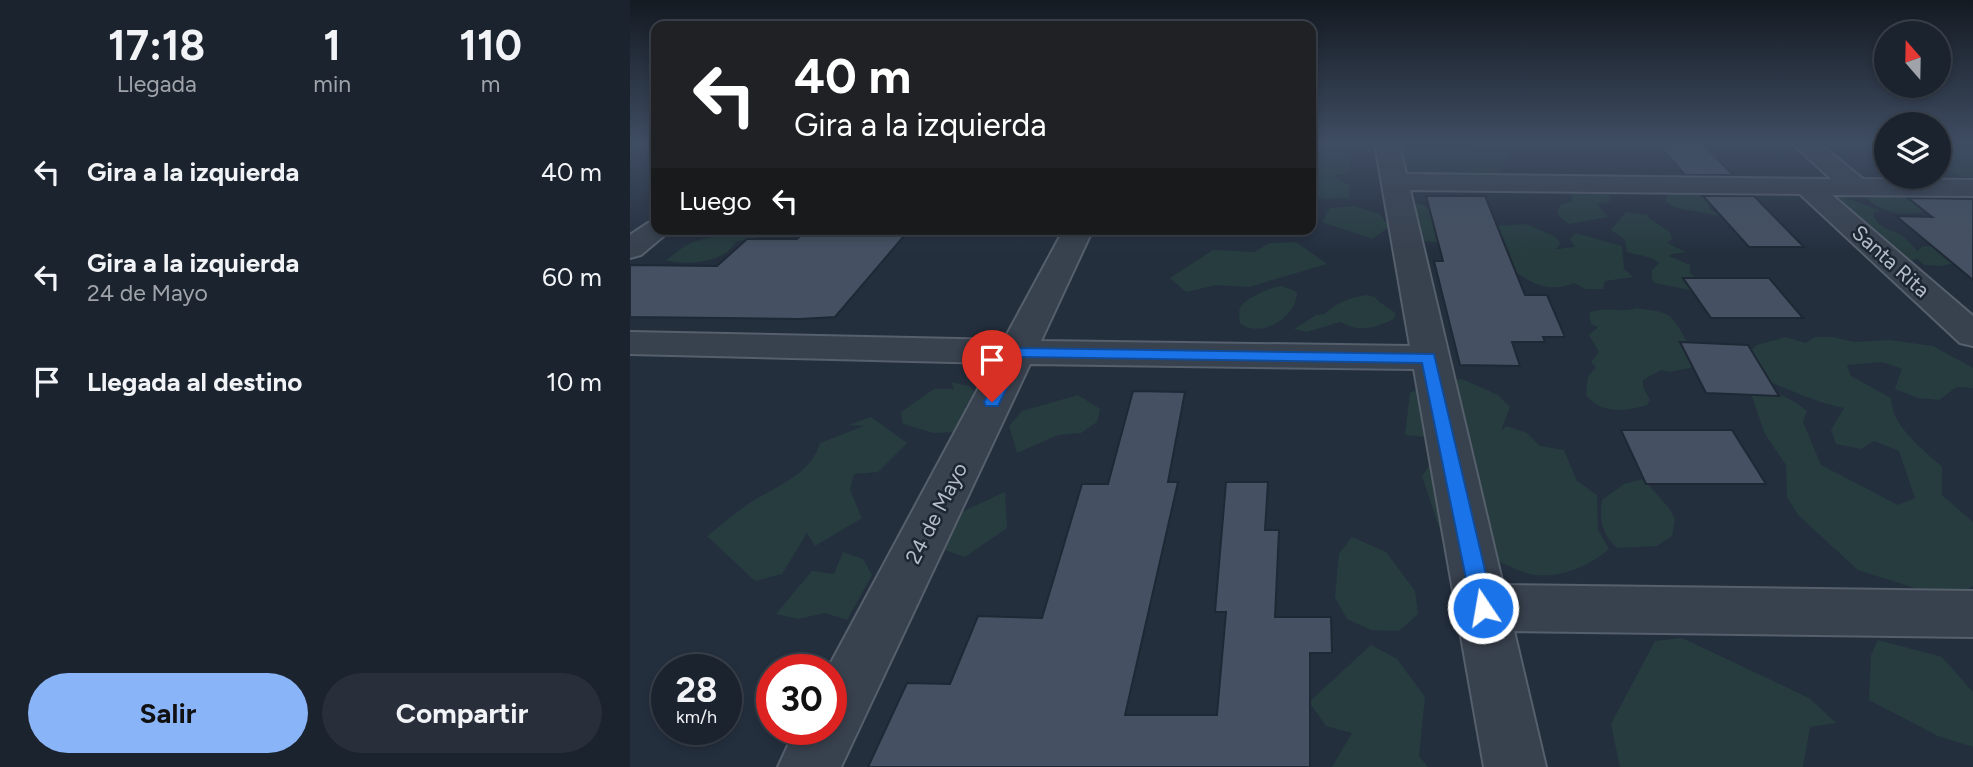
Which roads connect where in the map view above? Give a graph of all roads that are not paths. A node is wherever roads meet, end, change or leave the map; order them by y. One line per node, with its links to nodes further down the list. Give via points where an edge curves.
1 (1394, 180): 13 (street)
2 (1672, 180): 4 (street)
3 (1848, 180): 5 (street)
4 (1809, 188): 5 (street); 10 (street, Santa Rita)
5 (1858, 188): 6 (street)
6 (1973, 188)
7 (651, 234): 9 (street)
8 (1076, 235): 12 (street, 24 de Mayo)
9 (630, 249)
10 (1973, 335)
11 (630, 343): 12 (street)
12 (1017, 352): 13 (street); 16 (street, 24 de Mayo)
13 (1429, 358): 14 (street)
14 (1483, 608): 15 (street); 19 (street)
15 (1973, 614)
16 (847, 690)
17 (820, 745): 18 (street)
18 (809, 767)
19 (1515, 767)

